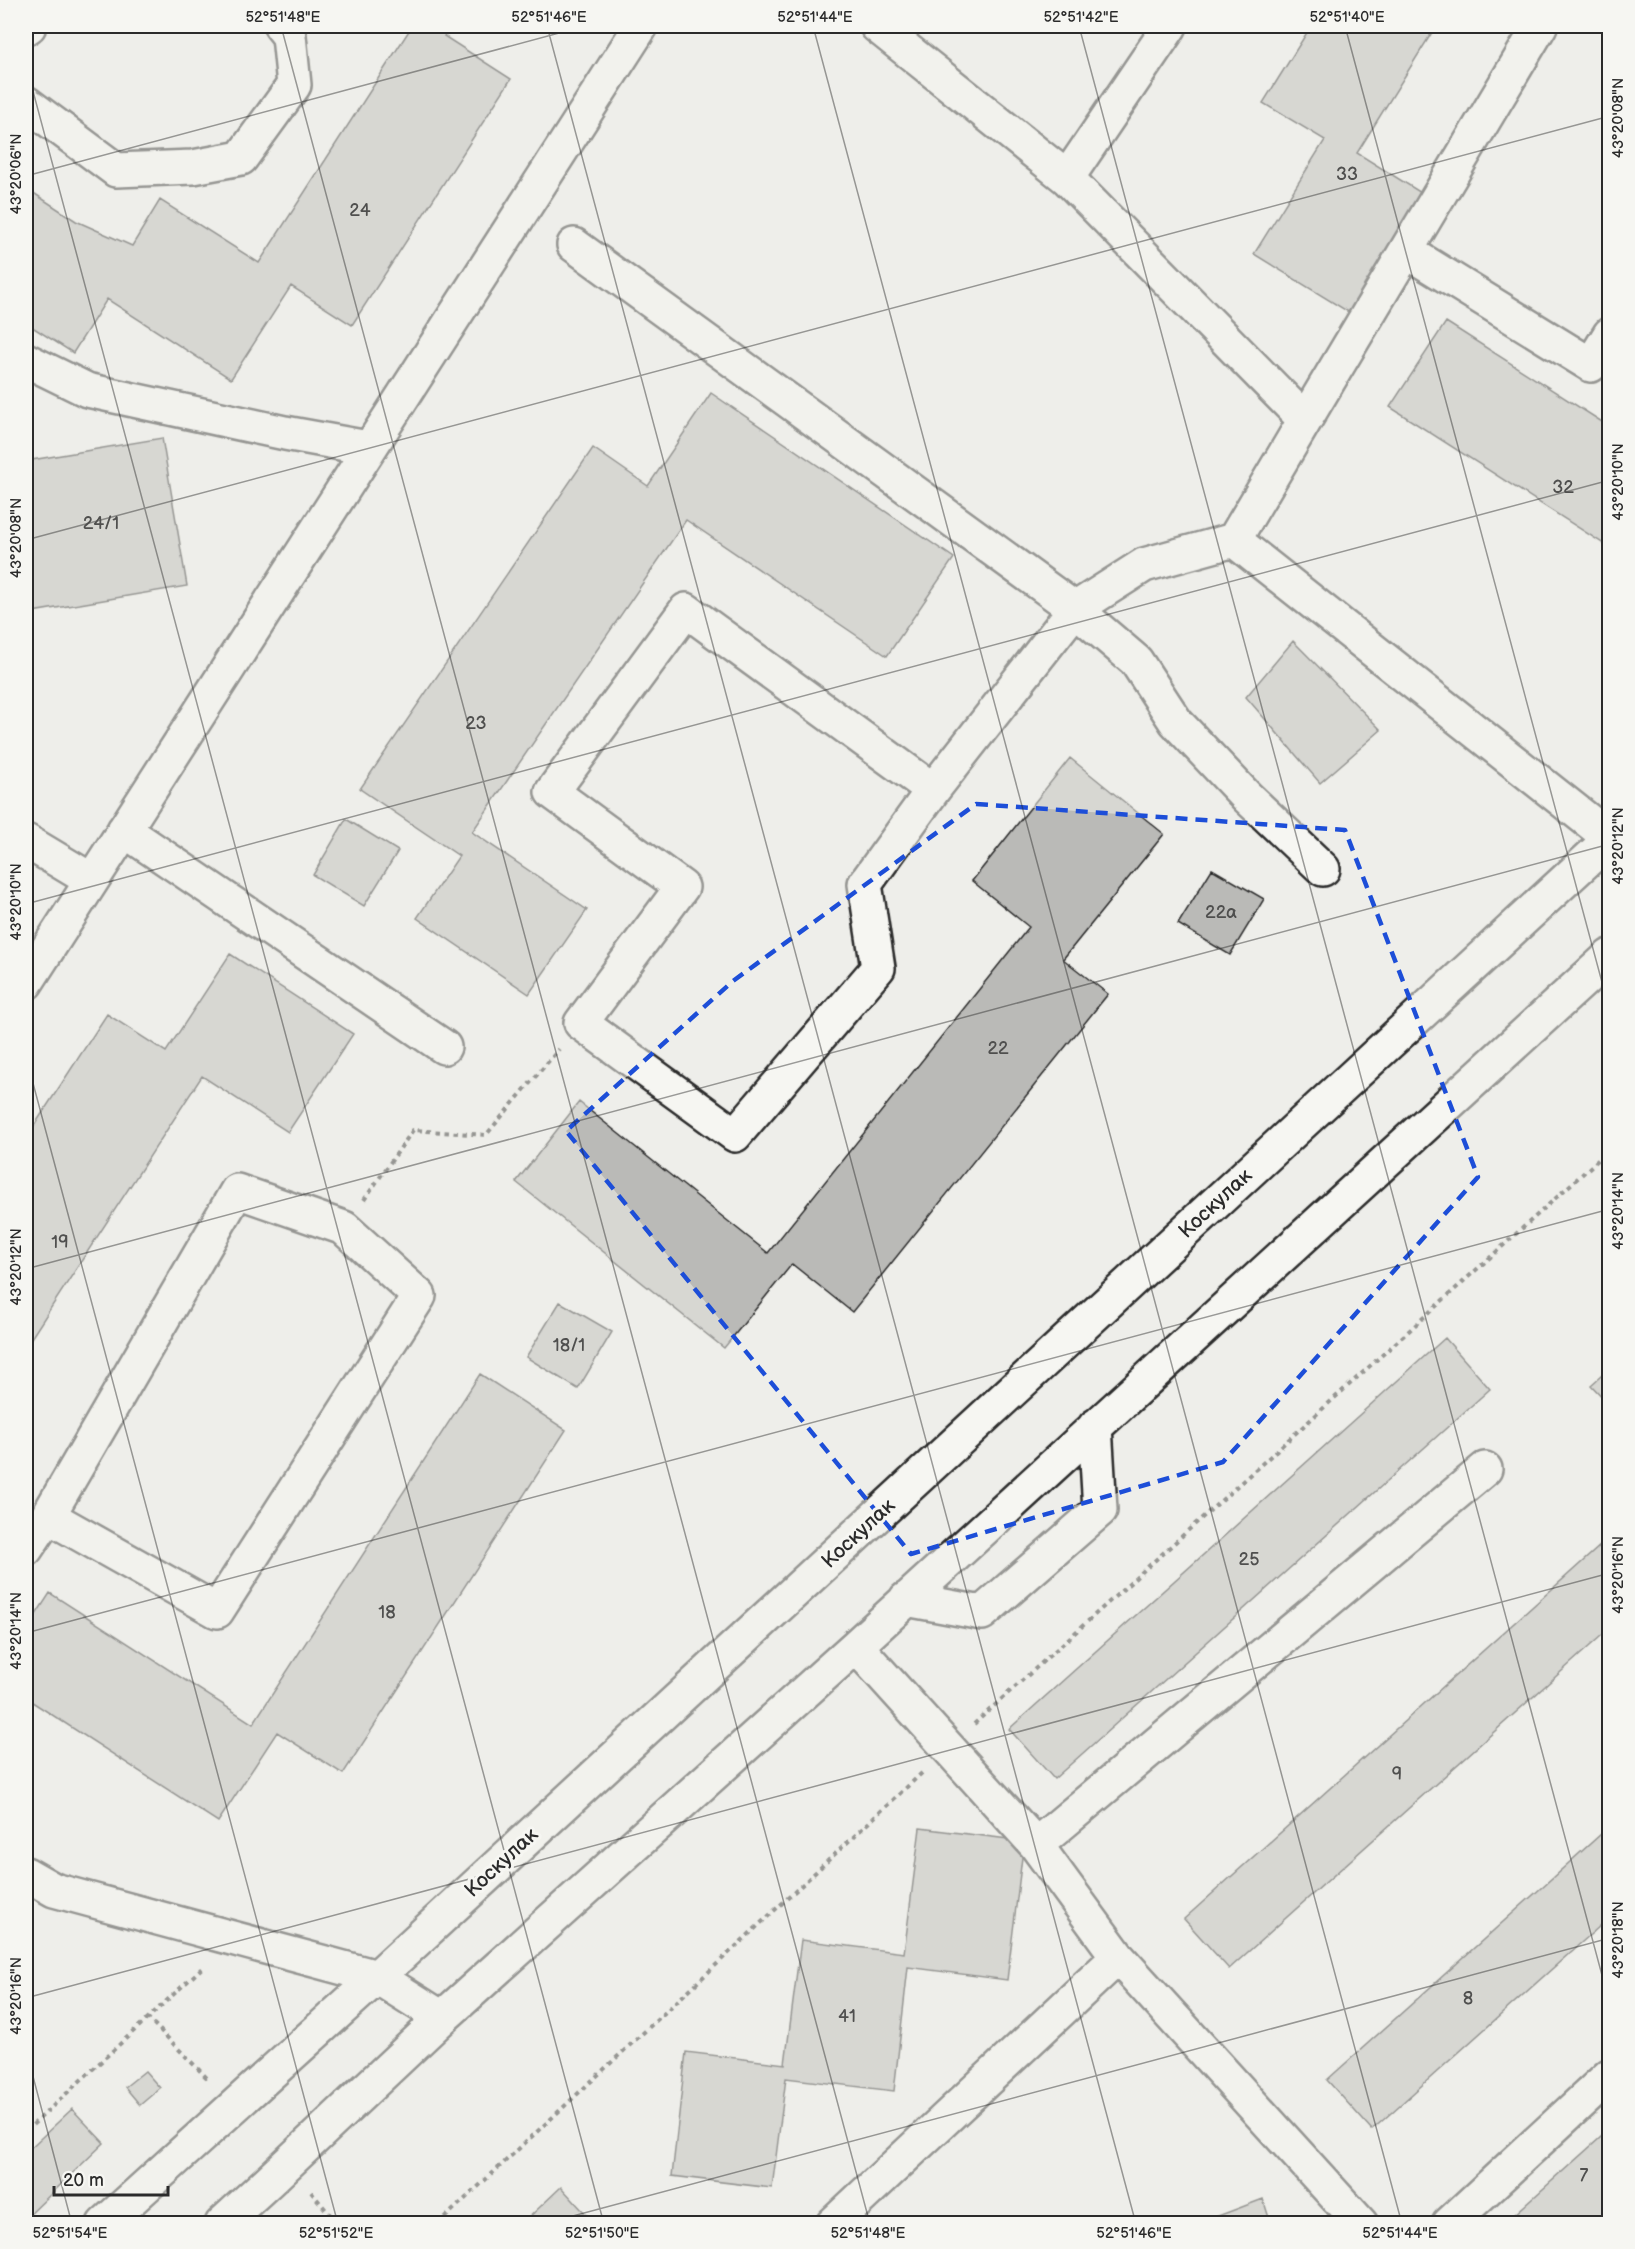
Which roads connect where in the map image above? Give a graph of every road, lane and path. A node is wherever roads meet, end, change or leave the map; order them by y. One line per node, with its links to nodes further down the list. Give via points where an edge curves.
1 (281, 26): 6 (street, via 289,36 294,84 241,158 193,167 116,170)
2 (641, 26): 13 (street)
3 (877, 26): 7 (street)
4 (1170, 26): 7 (street)
5 (1540, 26): 9 (street)
6 (26, 103)
7 (1067, 178): 12 (street)
8 (574, 245): 15 (street)
9 (1406, 251): 10 (street, via 1591,365); 12 (street)
10 (1610, 334)
11 (26, 360): 13 (street, via 87,390)
12 (1305, 420): 14 (street)
13 (369, 448): 17 (street)
14 (1234, 540): 15 (street, via 1144,565); 18 (street)
15 (1075, 609): 16 (street); 20 (street, via 1136,661 1176,722 1247,798)
16 (933, 790): 24 (street, via 865,884 878,968 735,1135); 24 (street, via 686,610 552,792 682,887)
17 (124, 830): 21 (street); 25 (street)
18 (1610, 839): 38 (street, Коскулак)
19 (26, 841): 21 (street)
20 (1323, 869)
21 (91, 880): 23 (street)
22 (1610, 956): 28 (street)
23 (26, 983)
24 (581, 1023): 27 (path, via 486,1135 413,1130)
25 (444, 1047)
26 (1610, 1149): 34 (path)
27 (344, 1228): 30 (street, via 237,1191); 30 (street, via 418,1296 217,1611)
28 (1095, 1426): 32 (street); 32 (street, via 1100,1510 981,1613)
29 (1485, 1468): 35 (street)
30 (48, 1516): 31 (street)
31 (26, 1549)
32 (906, 1599): 33 (street)
33 (856, 1646): 34 (street); 40 (street)
34 (948, 1748): 35 (street); 45 (path)
35 (1036, 1845): 37 (street)
36 (26, 1874): 38 (street, via 54,1890)
37 (1118, 1957): 46 (street); 47 (street)
38 (377, 1977): 40 (street); 43 (street, Коскулак)
39 (148, 2018): 42 (path)
40 (442, 2018): 44 (street)
41 (1610, 2075): 48 (street)
42 (26, 2131)
43 (104, 2223)
44 (222, 2223)
45 (438, 2223)
46 (833, 2223)
47 (1361, 2223)
48 (1449, 2223)

